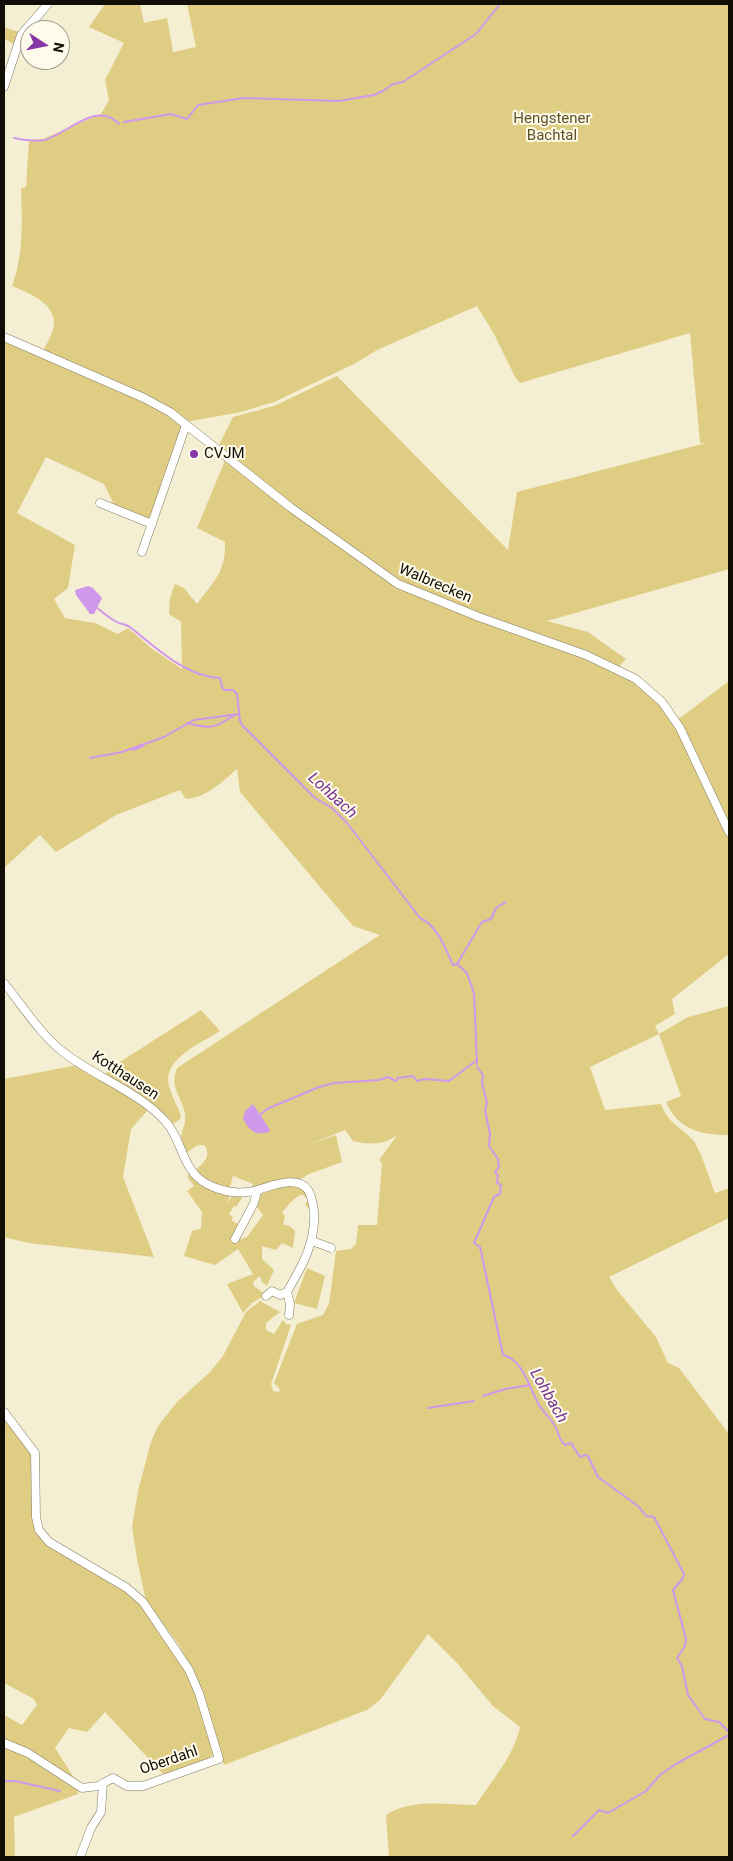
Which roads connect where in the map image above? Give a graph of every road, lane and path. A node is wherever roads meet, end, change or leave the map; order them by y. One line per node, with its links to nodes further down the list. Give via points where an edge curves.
1 (48, 4): 2 (street, via 21,35)
2 (4, 87)
3 (4, 337): 4 (street, Walbrecken, via 157,404)
4 (186, 425): 6 (street); 8 (street, Walbrecken, via 290,507 398,584 586,655 625,672 645,685 680,728)
5 (100, 503): 6 (street)
6 (152, 524): 7 (street)
7 (142, 552)
8 (729, 832)
9 (4, 983): 10 (street, Kotthausen, via 56,1046 161,1116 177,1138 185,1161 201,1180 225,1190)
10 (257, 1191): 11 (street); 12 (street, Kotthausen, via 290,1183 305,1186 313,1203)
11 (235, 1240)
12 (312, 1240): 13 (street); 14 (street, Kotthausen)
13 (331, 1248)
14 (287, 1292): 15 (street, via 280,1295 272,1292); 16 (street)
15 (266, 1296)
16 (289, 1316)
17 (4, 1412): 19 (street, Oberdahl, via 35,1454 39,1530 49,1542 127,1588 143,1602 189,1670 218,1759 143,1786 128,1786 114,1778)
18 (4, 1743): 19 (street, Oberdahl, via 31,1755 79,1788)
19 (103, 1784): 20 (street, via 102,1810 90,1829)
20 (80, 1857)

